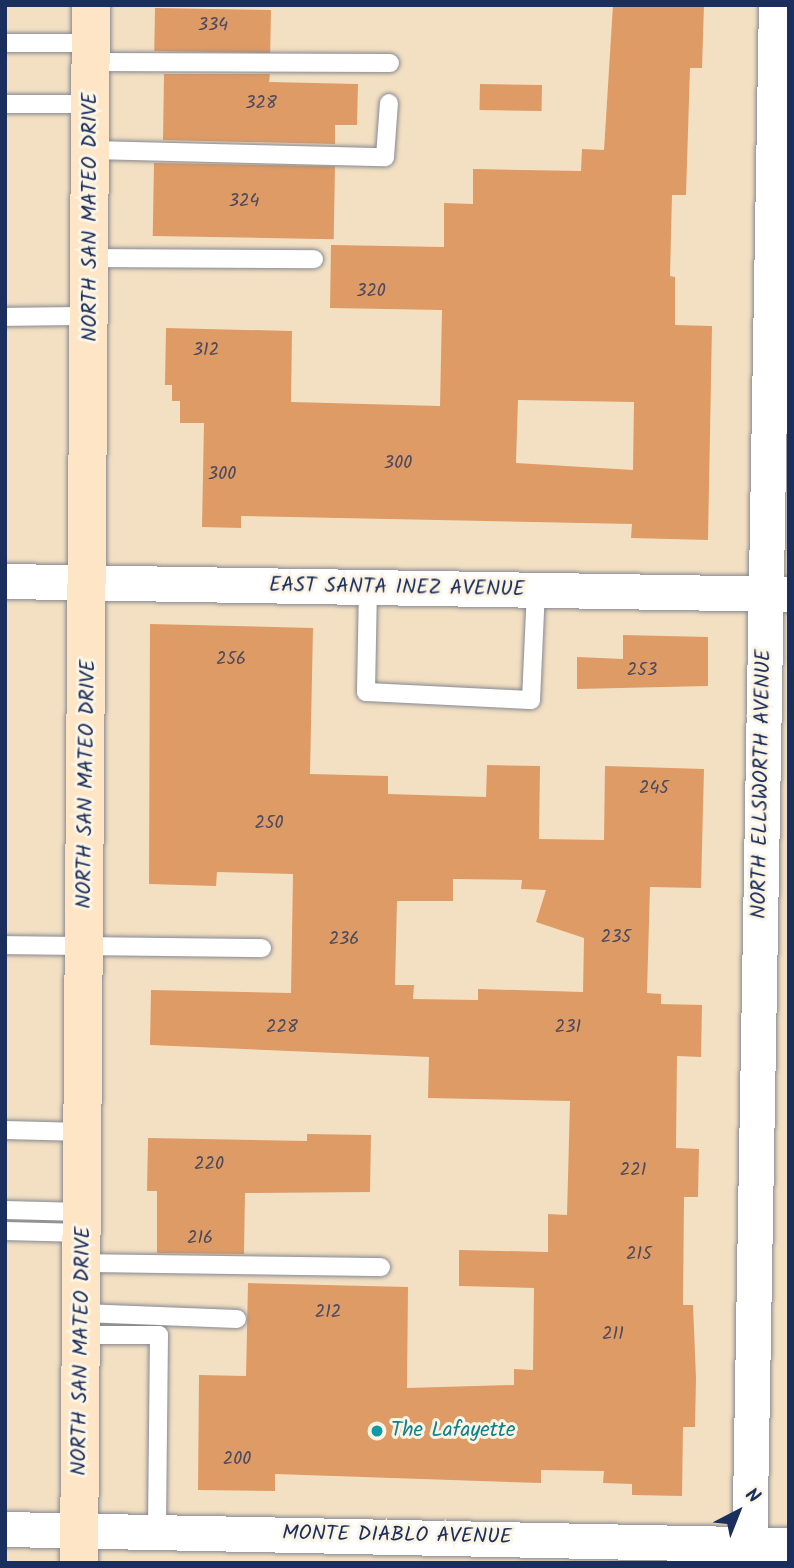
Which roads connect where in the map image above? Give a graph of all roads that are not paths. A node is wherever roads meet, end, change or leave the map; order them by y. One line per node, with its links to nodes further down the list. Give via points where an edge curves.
1 (91, 5): 4 (main road, NORTH SAN MATEO DRIVE)
2 (776, 5): 18 (street, NORTH ELLSWORTH AVENUE)
3 (5, 43): 4 (lane)
4 (91, 52): 5 (lane); 8 (main road, NORTH SAN MATEO DRIVE)
5 (390, 63)
6 (389, 103): 9 (lane, via 385,157)
7 (5, 104): 8 (lane)
8 (91, 104): 9 (main road, NORTH SAN MATEO DRIVE)
9 (91, 150): 10 (main road, NORTH SAN MATEO DRIVE)
10 (92, 258): 11 (lane); 12 (main road, NORTH SAN MATEO DRIVE)
11 (314, 259)
12 (92, 316): 13 (lane); 15 (main road, NORTH SAN MATEO DRIVE)
13 (5, 317)
14 (5, 582): 15 (street, EAST SANTA INEZ AVENUE)
15 (89, 583): 16 (street, EAST SANTA INEZ AVENUE); 19 (main road, NORTH SAN MATEO DRIVE)
16 (368, 587): 17 (street, EAST SANTA INEZ AVENUE); 17 (lane, via 366,692 531,700)
17 (536, 590): 18 (street, EAST SANTA INEZ AVENUE)
18 (777, 594): 34 (street, NORTH ELLSWORTH AVENUE)
19 (86, 943): 20 (lane); 21 (lane); 23 (main road, NORTH SAN MATEO DRIVE)
20 (5, 944)
21 (262, 948)
22 (5, 1130): 23 (lane)
23 (84, 1132): 26 (main road, NORTH SAN MATEO DRIVE)
24 (5, 1210): 26 (lane)
25 (5, 1231): 26 (lane)
26 (83, 1236): 27 (lane); 29 (main road, NORTH SAN MATEO DRIVE)
27 (381, 1267)
28 (237, 1319): 29 (lane)
29 (82, 1324): 31 (lane, via 159,1335); 33 (main road, NORTH SAN MATEO DRIVE)
30 (5, 1528): 33 (street, MONTE DIABLO AVENUE)
31 (157, 1531): 33 (street, MONTE DIABLO AVENUE); 34 (street, MONTE DIABLO AVENUE)
32 (789, 1545): 34 (street, MONTE DIABLO AVENUE)
33 (80, 1546)
34 (749, 1553)

